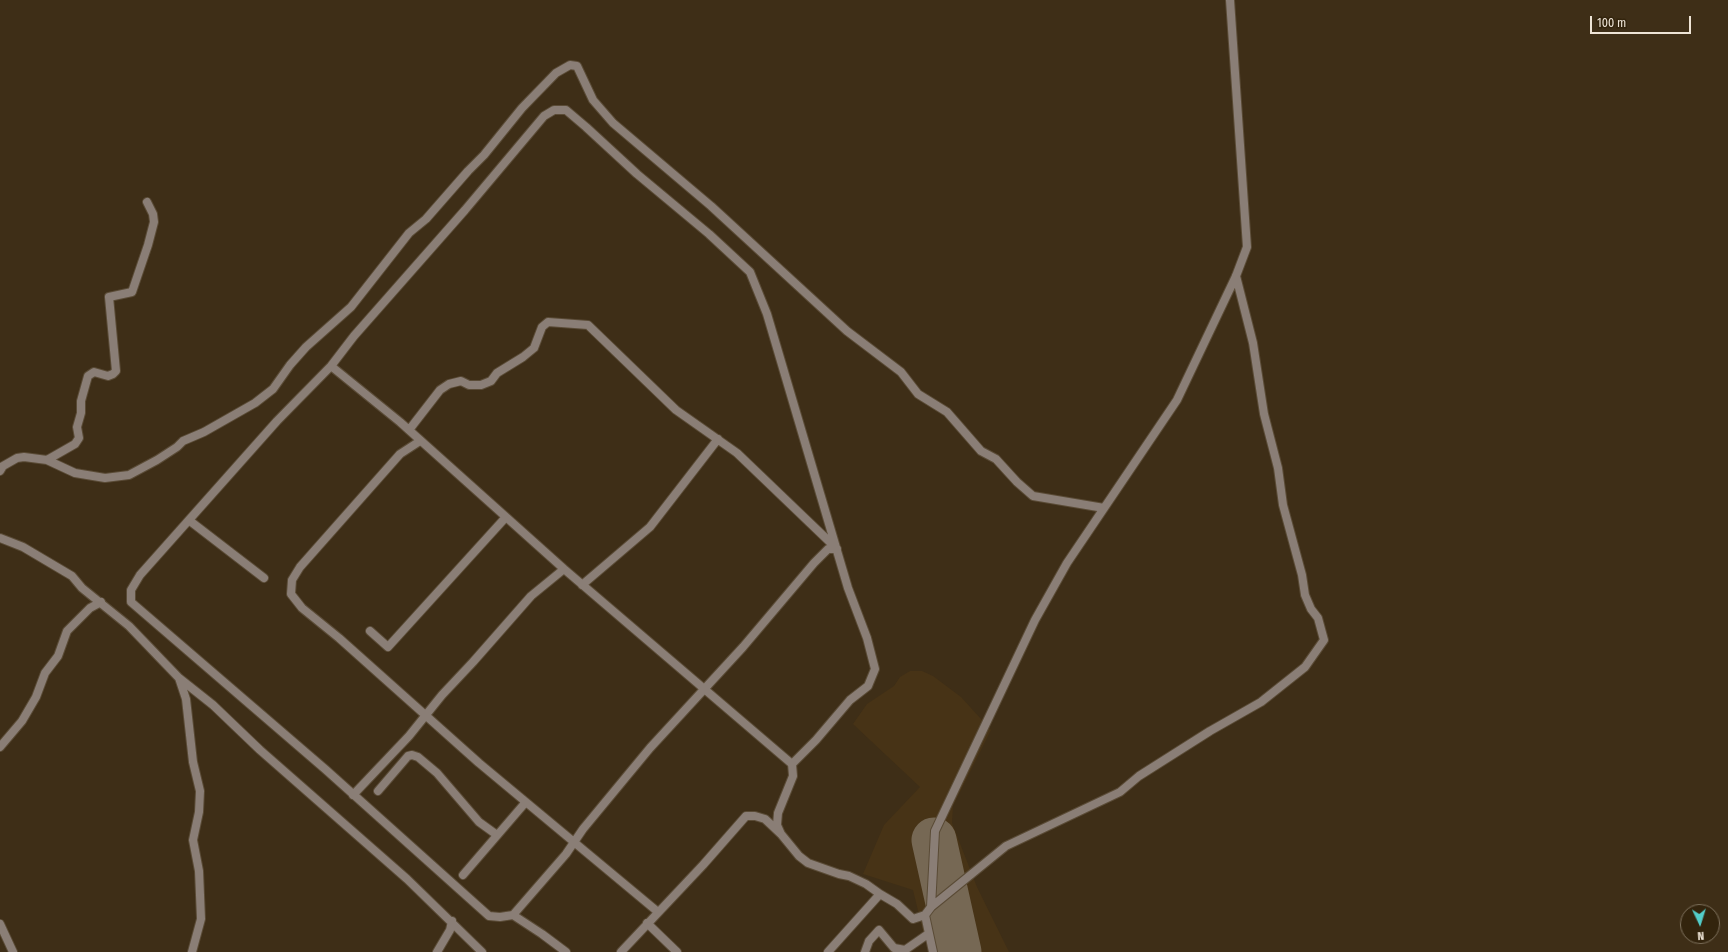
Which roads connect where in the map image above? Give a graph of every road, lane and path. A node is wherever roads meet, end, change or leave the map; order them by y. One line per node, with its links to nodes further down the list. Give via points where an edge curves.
1 (1230, 0): 3 (street, via 1247,248)
2 (147, 202): 8 (street, via 154,222 132,292 109,297 116,371 108,376 94,372 88,376 77,426 79,438 75,444)
3 (1236, 276): 10 (street, via 1177,400); 33 (street, via 1253,343 1264,414 1278,468 1283,505 1305,595 1311,610 1318,618 1324,640 1305,668 1261,702 1139,776 1120,792 1006,846)
4 (331, 366): 5 (street); 12 (street, via 277,421); 14 (street, via 544,116 554,110 566,110 750,272 767,314)
5 (408, 430): 6 (street, via 440,390 449,384 461,381 469,385 480,385 491,381 497,373 523,357 534,348 542,327 548,322 588,325 676,410); 7 (street)
6 (718, 440): 14 (street, via 737,453); 17 (street, via 650,527)
7 (420, 441): 11 (street); 22 (street, via 400,454 300,567 292,580 291,594 302,608)
8 (47, 460): 9 (street, via 17,458 3,466); 10 (street, via 75,473 105,478 129,475 157,460 183,441 255,403 273,389 306,347 351,307 409,234 484,155 522,108 556,73 570,65 577,66 593,100 613,123 711,206 847,330 901,372 918,394 947,412 981,451 996,459 1033,496)
9 (0, 471)
10 (1104, 508): 33 (street, via 1067,563 1035,620 946,806 935,832)
11 (506, 518): 15 (street); 19 (street, via 388,648)
12 (190, 521): 16 (street); 26 (street, via 140,575 132,590 131,602)
13 (0, 538): 18 (street, via 60,567)
14 (837, 549): 21 (street, via 828,549 814,563); 24 (street, via 848,588 868,638 875,669 868,686 850,700)
15 (564, 569): 17 (street); 22 (street, via 531,596)
16 (264, 578)
17 (582, 585): 21 (street)
18 (101, 602): 20 (street); 23 (street, via 90,608 67,631 58,656 45,673 36,697 22,721)
19 (370, 631)
20 (179, 678): 37 (street, via 213,705); 42 (street, via 186,699 193,762 200,791 193,840 199,871 201,919)
21 (704, 690): 24 (street); 30 (street, via 650,748)
22 (426, 715): 26 (street); 27 (street)
23 (0, 747)
24 (792, 764): 28 (street, via 793,776 778,813 777,825)
25 (378, 791): 29 (street, via 408,756 418,757 437,773 479,822)
26 (353, 795): 35 (street, via 489,916)
27 (525, 803): 29 (street); 30 (street)
28 (781, 834): 32 (street, via 808,863 849,876); 34 (street, via 765,819 746,816)
29 (498, 835): 31 (street)
30 (574, 841): 34 (street); 35 (street, via 566,854)
31 (463, 875)
32 (880, 894): 36 (street, via 897,904 913,919); 48 (street)
33 (931, 908): 36 (street)
34 (658, 912): 39 (street)
35 (513, 915): 45 (street)
36 (925, 915): 40 (street)
37 (452, 921): 43 (street, via 450,930); 44 (street)
38 (0, 924): 41 (street)
39 (647, 924): 46 (street); 47 (street)
40 (928, 934): 49 (street, via 905,950 894,948 879,930 869,941); 50 (street)
41 (13, 952)
42 (192, 952)
43 (437, 952)
44 (482, 952)
45 (566, 952)
46 (621, 952)
47 (677, 952)
48 (828, 952)
49 (865, 952)
50 (933, 952)

